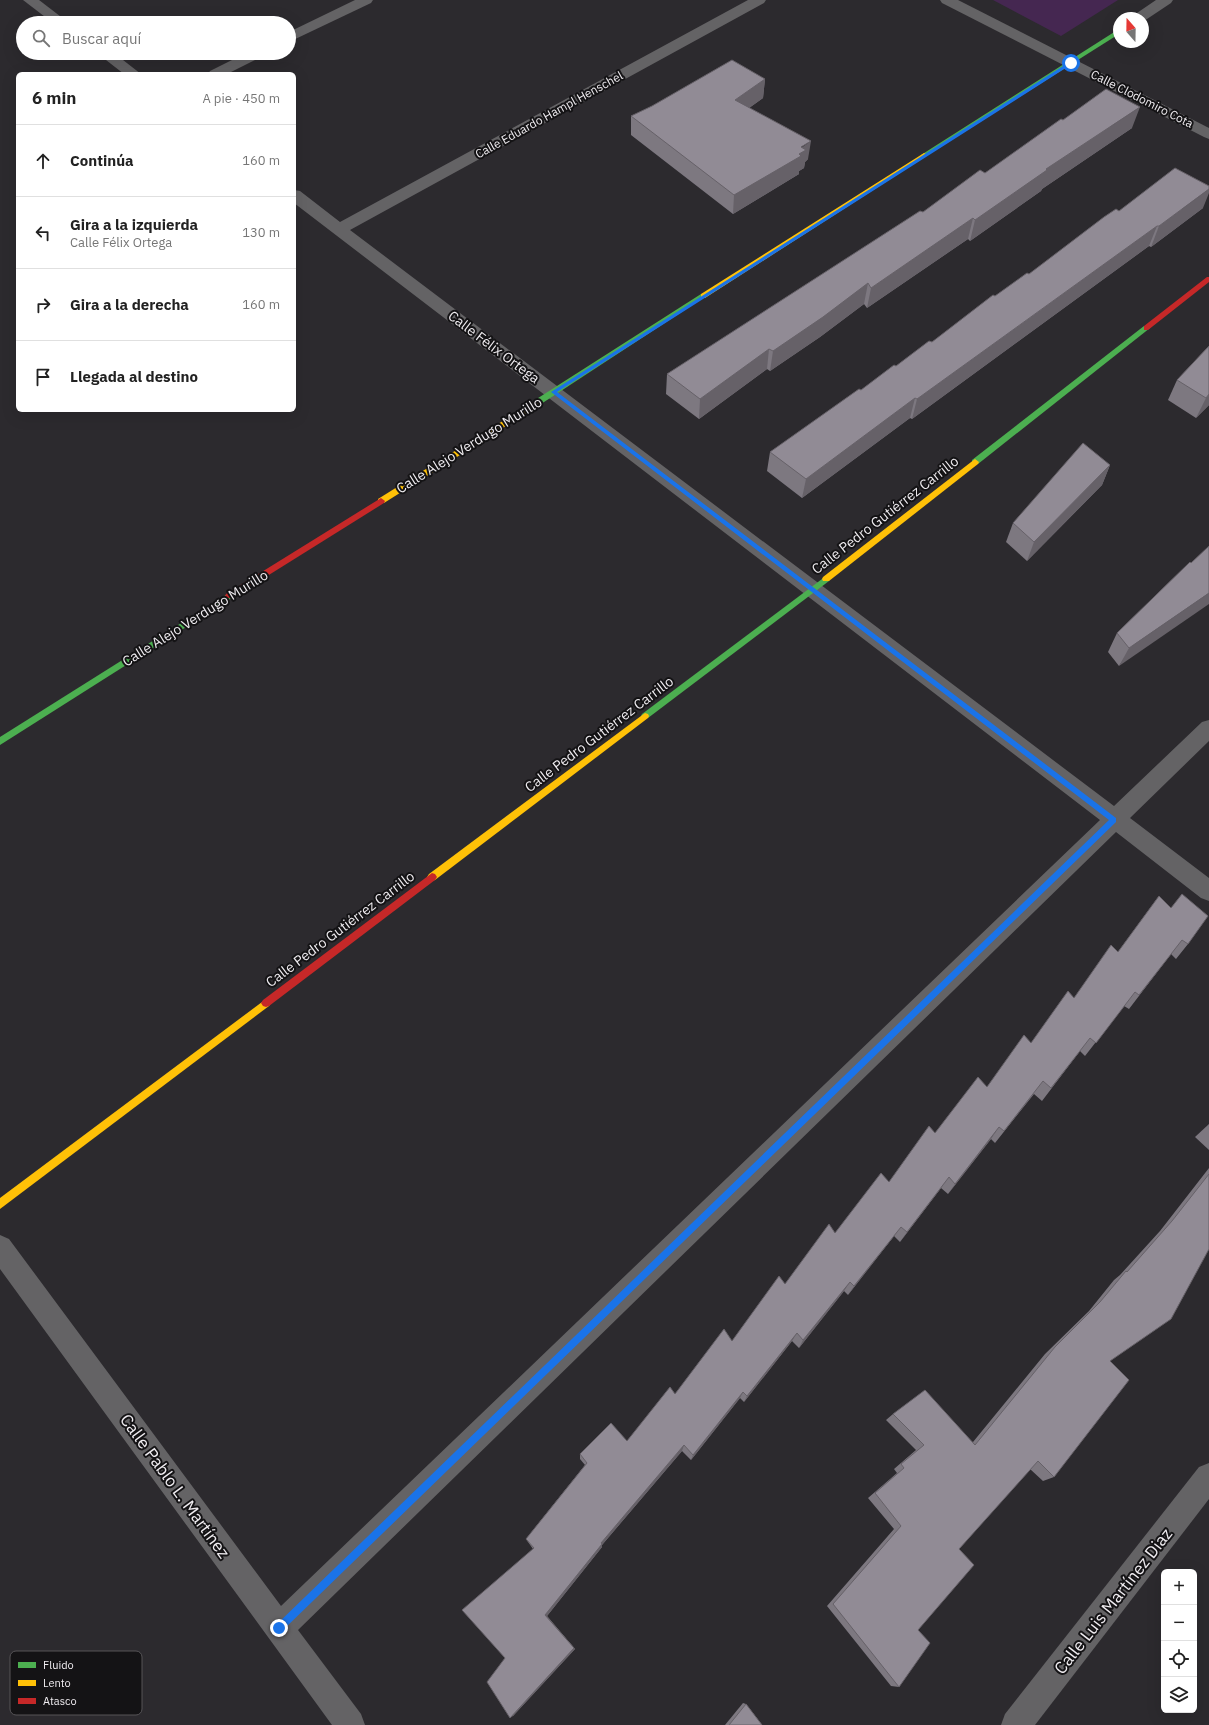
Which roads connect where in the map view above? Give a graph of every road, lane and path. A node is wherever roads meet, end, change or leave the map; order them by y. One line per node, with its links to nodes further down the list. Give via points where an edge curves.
1 (30, 0): 7 (street)
2 (366, 0): 8 (street)
3 (759, 0): 17 (street, Calle Eduardo Hampl Henschel)
4 (947, 0): 12 (street, Calle Clodomiro Cota)
5 (1166, 0): 6 (street)
6 (1148, 12)
7 (52, 16)
8 (296, 35)
9 (1113, 35): 12 (street, Calle Alejo Verdugo Murillo)
10 (114, 60): 13 (street)
11 (244, 60): 14 (street)
12 (1071, 63): 15 (street, Calle Clodomiro Cota); 19 (street, Calle Alejo Verdugo Murillo)
13 (131, 72)
14 (219, 72)
15 (1209, 134)
16 (296, 197): 17 (street, Calle Félix Ortega)
17 (339, 229): 19 (street, Calle Félix Ortega)
18 (1209, 279): 20 (street, Calle Pedro Gutiérrez Carrillo)
19 (553, 392): 20 (street, Calle Félix Ortega); 22 (street, Calle Alejo Verdugo Murillo)
20 (812, 590): 23 (street, Calle Félix Ortega); 25 (street, Calle Pedro Gutiérrez Carrillo)
21 (1209, 728): 23 (street)
22 (0, 741)
23 (1114, 820): 24 (street, Calle Félix Ortega); 28 (street)
24 (1209, 891)
25 (0, 1204)
26 (0, 1248): 28 (street, Calle Pablo L. Martínez)
27 (1209, 1477): 30 (street, Calle Luis Martínez Diaz)
28 (279, 1628): 29 (street, Calle Pablo L. Martínez)
29 (350, 1725)
30 (1016, 1725)

